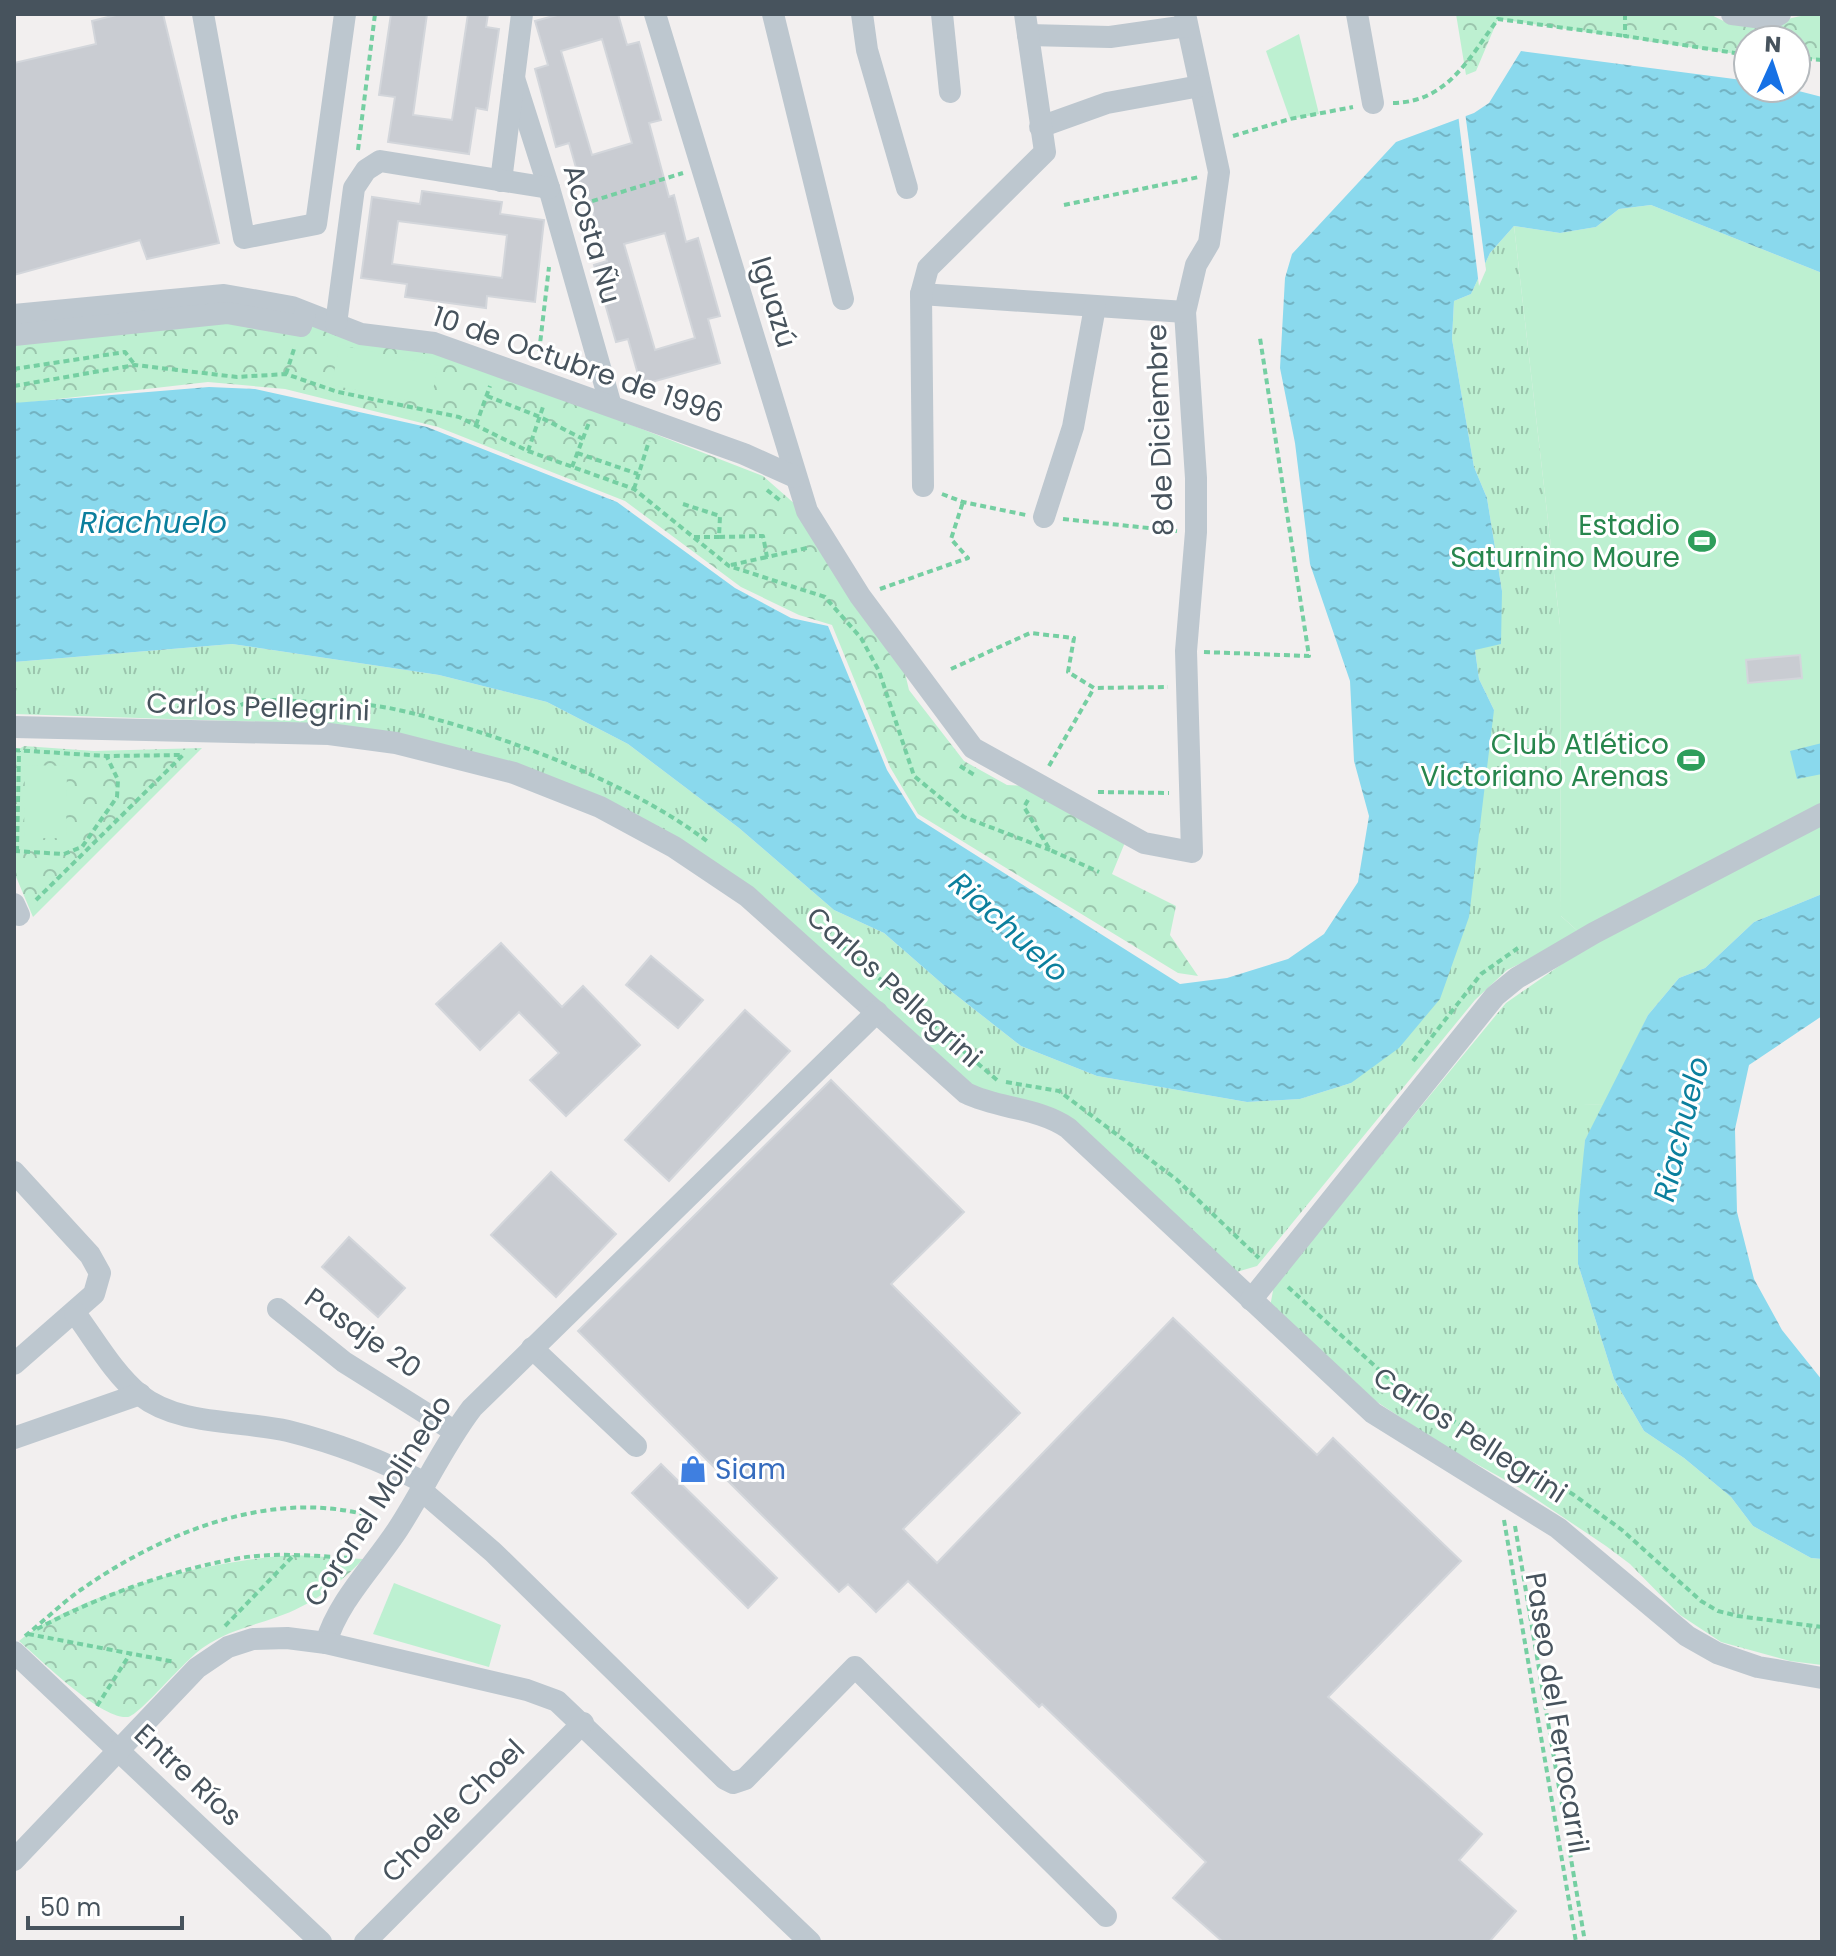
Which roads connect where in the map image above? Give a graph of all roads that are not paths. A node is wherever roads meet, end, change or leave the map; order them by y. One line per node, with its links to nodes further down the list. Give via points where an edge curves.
1 (203, 14): 2 (street, via 244,238 316,224)
2 (345, 14)
3 (522, 14): 13 (street, Acosta Ñu)
4 (655, 14): 30 (street, Iguazú)
5 (773, 14): 22 (street)
6 (862, 14): 20 (street, via 867,50)
7 (942, 14): 15 (street)
8 (1357, 14): 16 (street)
9 (1732, 14): 10 (street, via 1771,19)
10 (1780, 14)
11 (1186, 20): 12 (street, via 1110,37); 14 (street, 8 de Diciembre)
12 (1026, 24): 17 (street)
13 (514, 78): 18 (street, Acosta Ñu); 19 (street, Acosta Ñu)
14 (1200, 86): 17 (street, via 1107,103); 24 (street, 8 de Diciembre, via 1219,172 1209,243 1196,265)
15 (950, 92)
16 (1373, 103)
17 (1040, 127): 21 (street, via 1045,152 928,268)
18 (501, 181): 19 (street); 27 (street, via 380,161 366,170 354,188)
19 (549, 188): 29 (street, Acosta Ñu)
20 (907, 188)
21 (921, 294): 23 (street); 31 (street)
22 (843, 299)
23 (1095, 307): 24 (street); 32 (street, via 1073,427)
24 (1185, 312): 35 (street, 8 de Diciembre, via 1196,532 1186,651)
25 (14, 315): 26 (street, via 224,295)
26 (303, 319): 27 (street, 10 de Octubre de 1996); 28 (street, via 227,313)
27 (336, 324): 29 (street, 10 de Octubre de 1996, via 361,334 434,343 498,366 544,394)
28 (14, 335)
29 (596, 413): 30 (street, 10 de Octubre de 1996, via 744,454)
30 (795, 477): 35 (street, Iguazú, via 807,511 860,596 973,748 1144,843)
31 (923, 486)
32 (1044, 517)
33 (14, 727): 36 (street, Carlos Pellegrini, via 329,734 396,743 514,773 600,807 674,847 747,896)
34 (1822, 814): 38 (street, via 1632,912 1495,996)
35 (1192, 852)
36 (877, 1012): 38 (street, Carlos Pellegrini, via 966,1093 1051,1117 1068,1128); 41 (street, Coronel Molinedo)
37 (14, 1172): 40 (street, via 98,1264 100,1284)
38 (1251, 1300): 50 (street, Carlos Pellegrini, via 1373,1413 1590,1552 1687,1636 1758,1667)
39 (278, 1309): 44 (street, Pasaje 20, via 344,1362)
40 (75, 1313): 42 (street); 43 (street)
41 (532, 1348): 44 (street, Coronel Molinedo); 46 (street)
42 (14, 1364)
43 (140, 1394): 45 (street); 47 (street, via 176,1412 329,1442 389,1464)
44 (454, 1431): 47 (street, Coronel Molinedo)
45 (14, 1438)
46 (636, 1446)
47 (423, 1486): 49 (street, Coronel Molinedo, via 340,1610); 54 (street, via 725,1779 745,1779 855,1667)
48 (20, 1642): 52 (street, Entre Ríos)
49 (326, 1643): 51 (street, via 544,1695); 52 (street, Coronel Molinedo, via 253,1639 228,1647 197,1668)
50 (1822, 1678)
51 (583, 1723): 55 (street); 57 (street, Choele Choel)
52 (120, 1752): 53 (street, Coronel Molinedo); 56 (street, Entre Ríos)
53 (14, 1860)
54 (1106, 1916)
55 (807, 1941)
56 (321, 1942)
57 (365, 1942)

